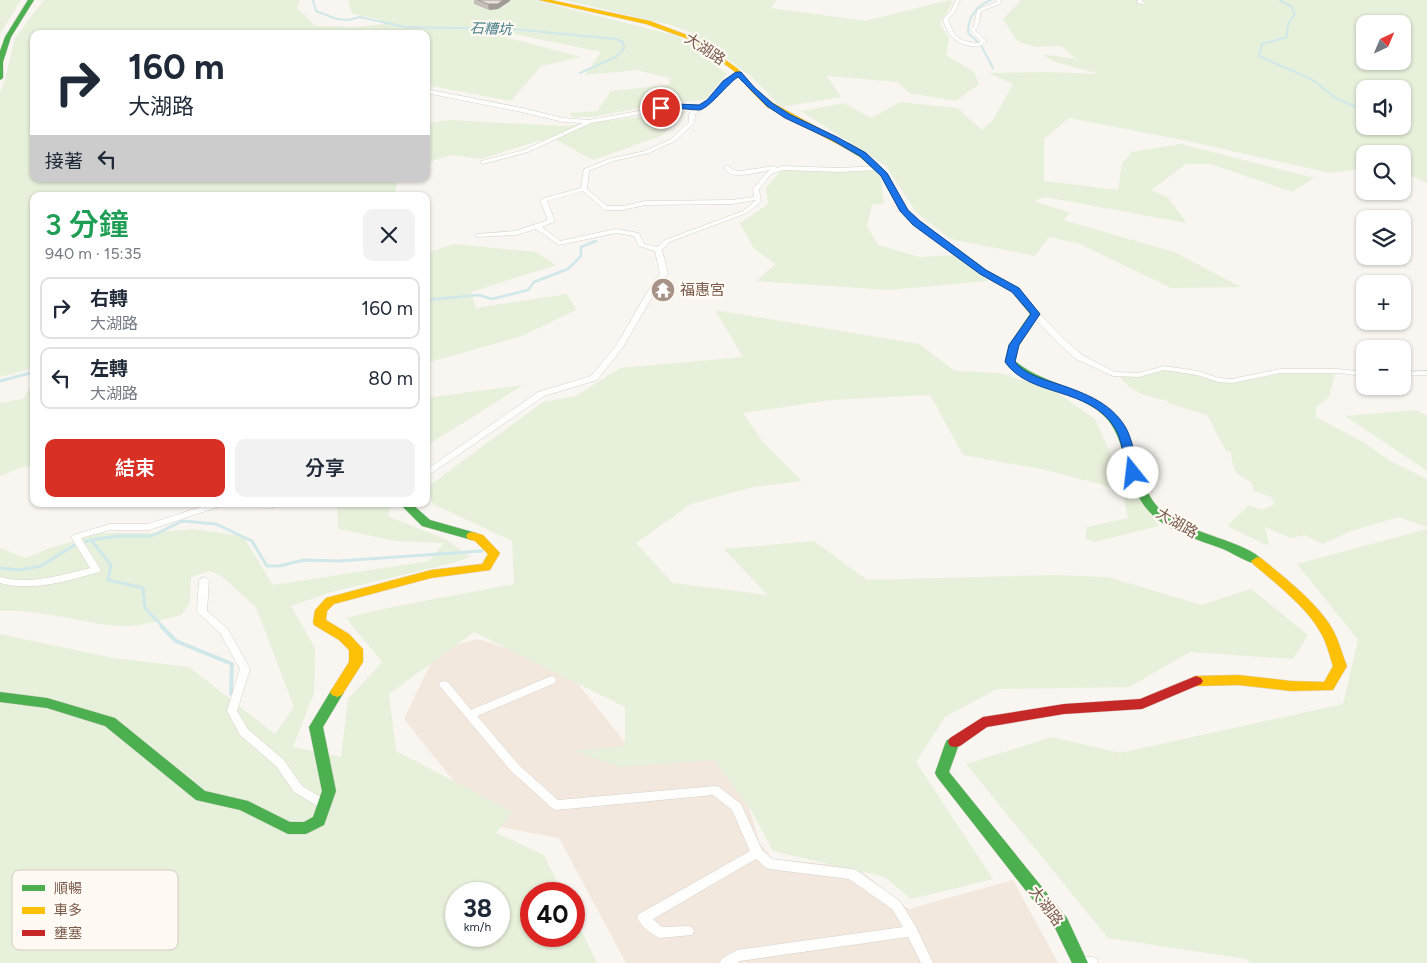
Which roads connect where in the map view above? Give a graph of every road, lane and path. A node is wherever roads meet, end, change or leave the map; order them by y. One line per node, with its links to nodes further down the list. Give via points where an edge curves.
1 (31, 0): 5 (street, via 1,49)
2 (542, 0): 6 (street, 大湖路, via 668,28 693,39)
3 (958, 0): 4 (street, via 954,12 944,20 949,33 961,42 979,45 984,42 972,30 979,10 998,3)
4 (998, 0)
5 (0, 62): 7 (street)
6 (739, 74): 9 (street); 14 (street, 大湖路, via 770,105 849,146)
7 (0, 78)
8 (430, 92): 10 (street, via 563,120)
9 (700, 108): 10 (street, via 677,106); 15 (street, via 692,114 688,127 673,140 647,152 611,160 586,170)
10 (589, 122): 11 (street, via 526,151)
11 (483, 162)
12 (727, 167): 13 (street, via 731,172 741,173)
13 (782, 168): 14 (street); 16 (street, via 769,173 756,189)
14 (878, 168): 20 (street, 大湖路, via 904,211 916,223 983,272 1015,290)
15 (584, 189): 16 (street, via 605,208); 17 (street, via 543,200 552,221)
16 (757, 198): 19 (street, via 758,202 745,212 667,241)
17 (538, 227): 18 (street); 19 (street, via 559,243 616,231 637,234 640,246)
18 (478, 235)
19 (658, 250): 24 (street, via 664,274 620,346 594,378 541,394)
20 (1036, 314): 21 (street, via 1079,357 1113,374 1138,375 1164,368 1232,381 1280,371); 39 (street, 大湖路, via 1014,345 1010,362 1016,370 1077,394 1110,415 1121,429 1137,488 1150,508 1171,523 1239,551 1276,576 1321,620 1340,666 1328,687 1238,680 1194,681 1142,704 1064,708 984,722 952,744 942,773 1061,923)
21 (1356, 373)
22 (1427, 373): 23 (street)
23 (1411, 374)
24 (430, 471)
25 (209, 507): 27 (street, via 149,527 110,527 76,537 96,570 59,579 10,584)
26 (409, 507): 33 (street, via 426,523 480,538 494,553 486,567 431,574 330,600 321,610 319,622 344,637 356,650 356,662 316,727 329,792)
27 (0, 580)
28 (204, 580): 33 (street, via 202,612 224,632 245,669 232,711 244,732 280,763 298,789)
29 (551, 680): 32 (street)
30 (444, 685): 32 (street)
31 (0, 697): 33 (street, via 47,703 110,722 201,796 243,805 288,828 306,828 319,821)
32 (470, 715): 34 (street, via 515,768 556,805 716,790 737,807)
33 (325, 805)
34 (756, 853): 35 (street, via 643,918 660,933); 36 (street, via 769,864 852,874 896,905)
35 (688, 931)
36 (912, 931): 37 (street, via 737,956); 38 (street)
37 (726, 963)
38 (927, 963)
39 (1084, 963)

